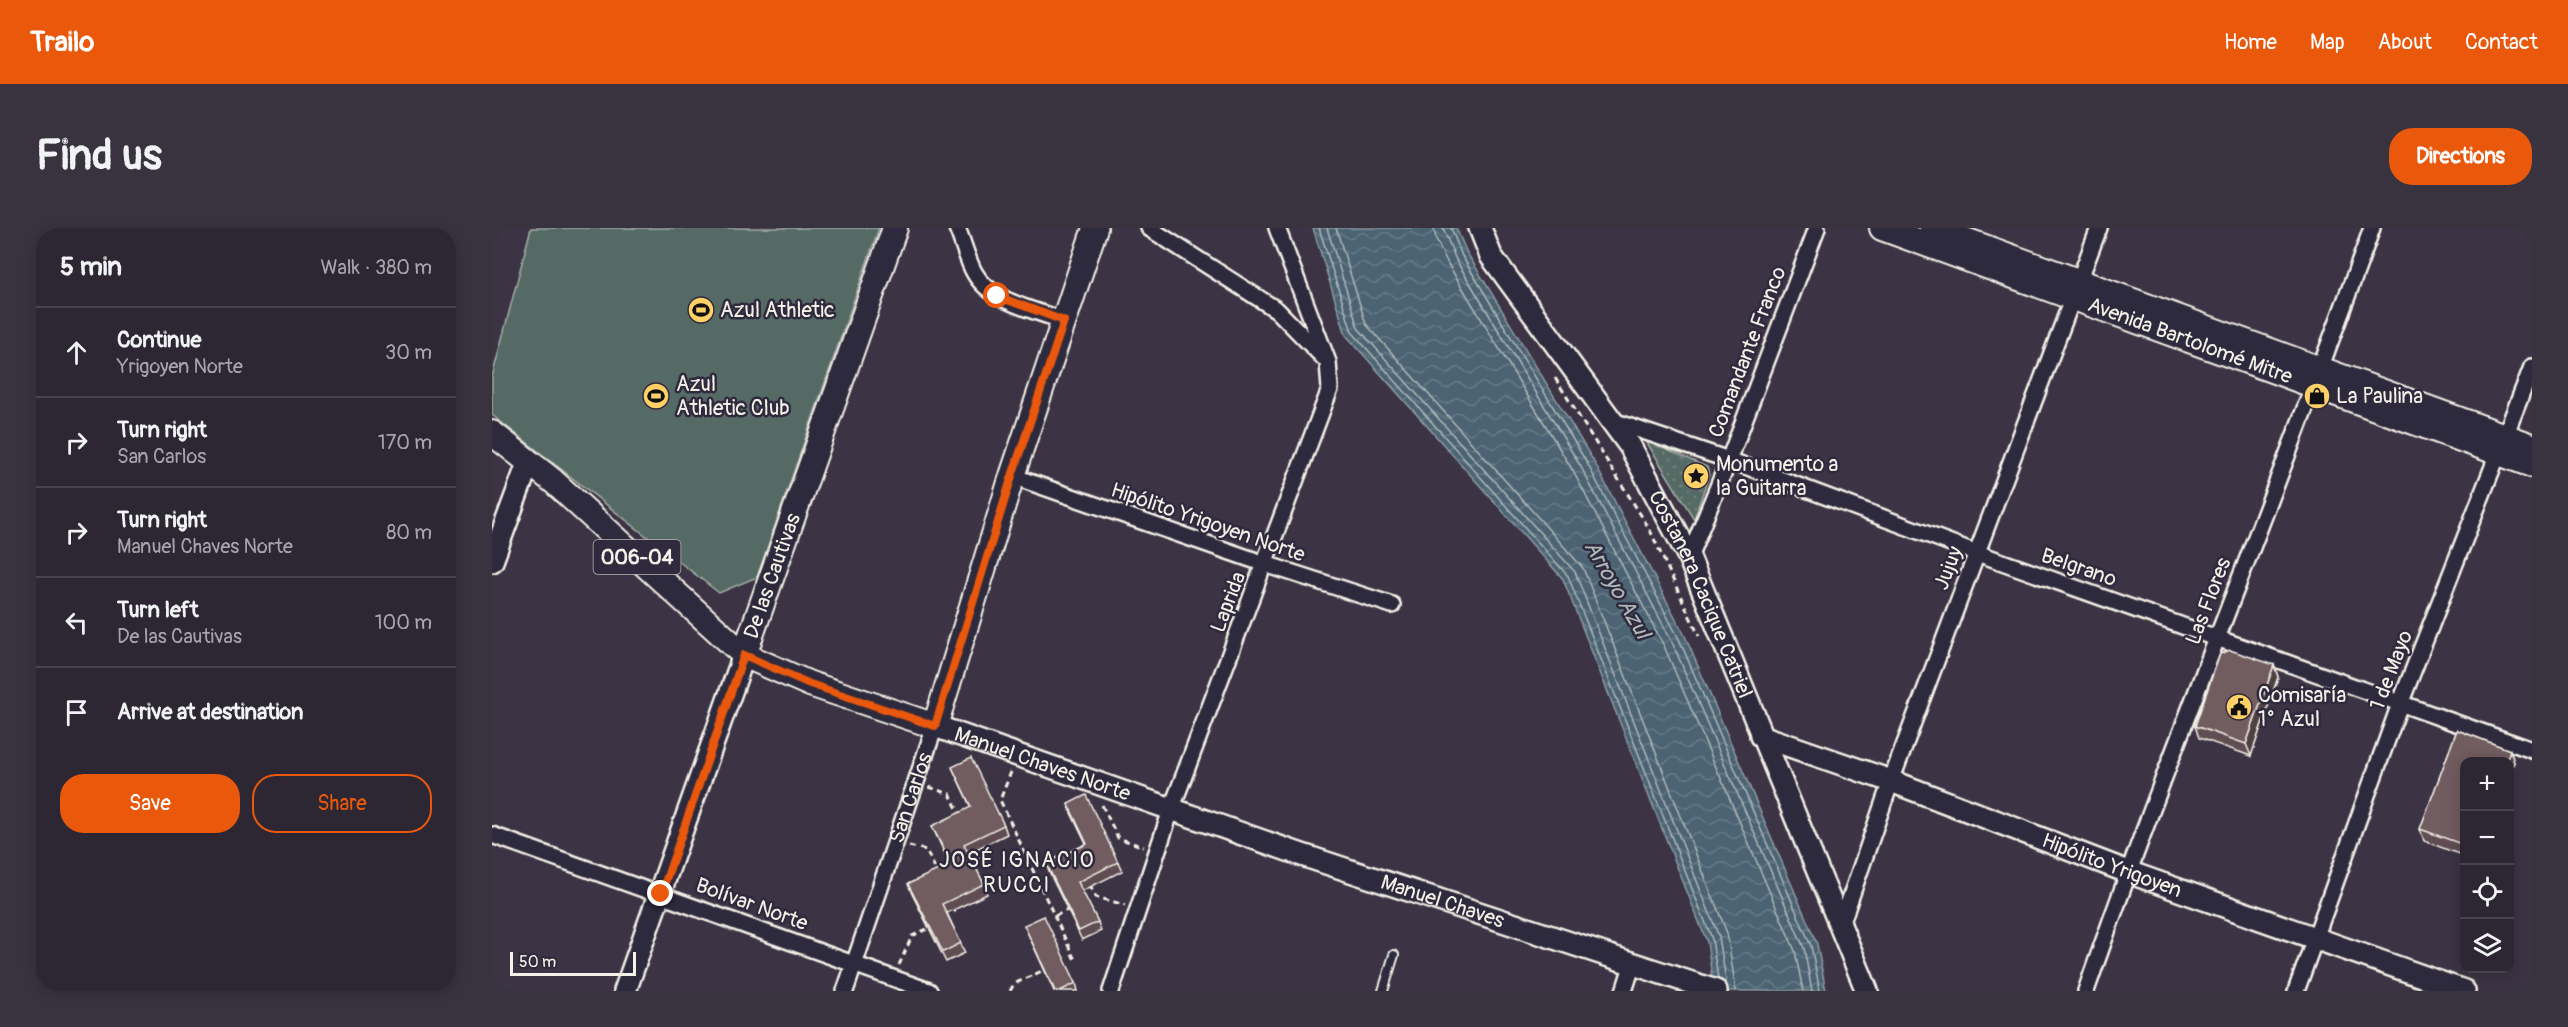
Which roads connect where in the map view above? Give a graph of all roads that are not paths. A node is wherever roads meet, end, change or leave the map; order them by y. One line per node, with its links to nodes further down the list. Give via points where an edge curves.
1 (895, 228): 31 (main road, De las Cautivas)
2 (957, 228): 13 (street, via 974,272 984,286 997,296)
3 (1095, 228): 13 (main road, San Carlos)
4 (1149, 228): 14 (street, via 1277,310)
5 (1277, 228): 14 (street, Laprida)
6 (1480, 228): 17 (street, Costanera Cacique Catriel, via 1491,256)
7 (1816, 228): 21 (street, Comandante Franco)
8 (1882, 228): 12 (main road, Avenida Bartolomé Mitre)
9 (1932, 228): 12 (main road, Avenida Bartolomé Mitre)
10 (2099, 228): 12 (street, Jujuy)
11 (2372, 228): 16 (street, Las Flores)
12 (2077, 290): 16 (main road, Avenida Bartolomé Mitre); 25 (street, Jujuy)
13 (1064, 321): 24 (main road, San Carlos)
14 (1328, 362): 28 (street, Laprida, via 1330,389)
15 (2532, 367): 19 (street, 1 de Mayo)
16 (2318, 378): 19 (main road, Avenida Bartolomé Mitre); 30 (street, Las Flores)
17 (1613, 421): 21 (street, Belgrano); 26 (street, Costanera Cacique Catriel)
18 (492, 434): 22 (main road, 006-04)
19 (2502, 445): 20 (main road, Avenida Bartolomé Mitre); 23 (main road, Avenida Bartolomé Mitre); 32 (street, 1 de Mayo)
20 (2532, 446)
21 (1729, 460): 25 (street, Belgrano); 26 (street, Comandante Franco)
22 (529, 461): 27 (street); 31 (main road, 006-04)
23 (2532, 465)
24 (1012, 476): 28 (street, Hipólito Yrigoyen Norte); 33 (main road, San Carlos)
25 (1977, 553): 30 (street, Belgrano); 36 (street, Jujuy)
26 (1689, 557): 34 (street, Costanera Cacique Catriel)
27 (492, 561)
28 (1265, 564): 29 (street, Hipólito Yrigoyen Norte); 37 (street, Laprida)
29 (1392, 605)
30 (2216, 638): 32 (street, Belgrano); 39 (street, Las Flores)
31 (744, 655): 33 (main road, Manuel Chaves Norte, via 810,684); 40 (street, De las Cautivas)
32 (2400, 704): 35 (street, Belgrano); 42 (street, 1 de Mayo)
33 (935, 726): 37 (street, Manuel Chaves Norte); 44 (street, San Carlos)
34 (1761, 736): 36 (street, Hipólito Yrigoyen); 41 (street, Costanera Cacique Catriel)
35 (2532, 750)
36 (1891, 781): 39 (street, Hipólito Yrigoyen); 41 (street, Jujuy)
37 (1171, 810): 45 (street, Manuel Chaves); 49 (street, Laprida)
38 (492, 834): 40 (street, Bolívar Norte)
39 (2128, 872): 42 (street, Hipólito Yrigoyen); 54 (street, Las Flores)
40 (661, 894): 44 (street, Bolívar Norte); 46 (street, De las Cautivas)
41 (1841, 925): 53 (street, Costanera Cacique Catriel)
42 (2315, 938): 55 (street, 1 de Mayo); 56 (street, Hipólito Yrigoyen)
43 (1394, 955): 50 (lane)
44 (854, 963): 47 (street, San Carlos); 48 (street, Bolívar Norte)
45 (1633, 963): 51 (street); 52 (street, Manuel Chaves)
46 (625, 991)
47 (845, 991)
48 (929, 991)
49 (1111, 991)
50 (1383, 991)
51 (1624, 991)
52 (1716, 991)
53 (1868, 991)
54 (2086, 991)
55 (2296, 991)
56 (2464, 991)

